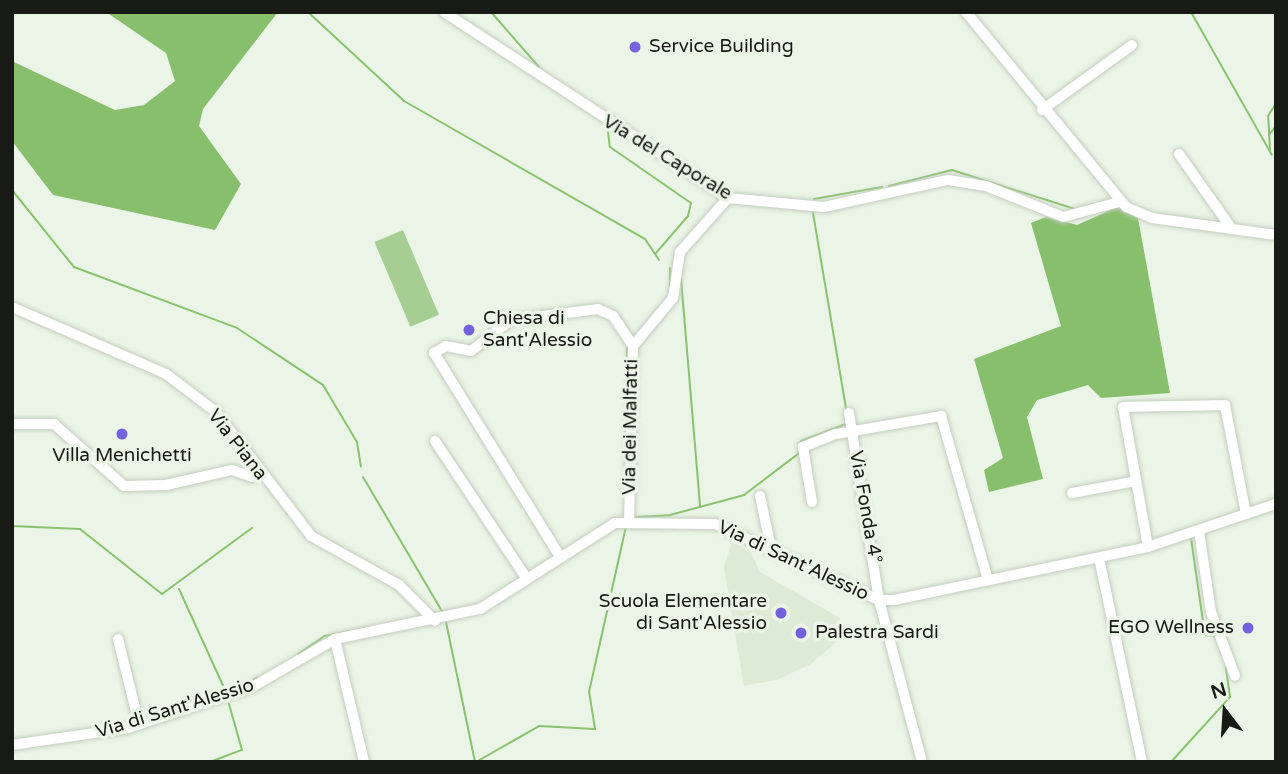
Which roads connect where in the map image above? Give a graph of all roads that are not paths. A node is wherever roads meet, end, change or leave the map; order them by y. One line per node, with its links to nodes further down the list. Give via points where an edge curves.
1 (444, 12): 6 (street, Via del Caporale)
2 (966, 12): 4 (street, via 1014,66)
3 (1132, 45): 4 (street)
4 (1042, 110): 7 (street)
5 (1179, 154): 8 (street)
6 (729, 198): 7 (street, Via del Caporale, via 824,206 948,180 986,186 1063,217); 11 (street, Via dei Malfatti, via 680,252 673,298)
7 (1119, 202): 8 (street, via 1152,218)
8 (1232, 229): 9 (street)
9 (1276, 235)
10 (12, 307): 16 (street, Via Piana, via 166,374 216,412)
11 (633, 346): 23 (street, Via dei Malfatti); 27 (street, via 614,316 598,309 511,320 471,351 446,346 435,353)
12 (849, 413): 14 (street, Via Fonda 4°)
13 (12, 424): 16 (street, via 54,424 124,486 166,485 232,470 252,477)
14 (852, 432): 20 (street, via 802,454); 30 (street, via 941,416); 31 (street, Via Fonda 4°)
15 (435, 441): 29 (street)
16 (260, 472): 32 (street, Via Piana, via 311,536 399,585)
17 (1136, 481): 18 (street); 22 (street, via 1123,407 1221,403); 25 (street)
18 (1072, 493)
19 (760, 496): 26 (street)
20 (812, 502)
21 (1276, 504): 22 (street, Via di Sant'Alessio)
22 (1246, 511): 24 (street, Via di Sant'Alessio)
23 (628, 520): 26 (street, Via di Sant'Alessio, via 709,522); 27 (street, Via di Sant'Alessio)
24 (1199, 531): 25 (street, Via di Sant'Alessio); 35 (street, via 1211,612)
25 (1149, 547): 28 (street, Via di Sant'Alessio)
26 (771, 548): 31 (street, Via di Sant'Alessio)
27 (559, 555): 29 (street, Via di Sant'Alessio)
28 (1100, 558): 30 (street, Via di Sant'Alessio); 40 (street)
29 (527, 579): 32 (street, Via di Sant'Alessio, via 480,609)
30 (988, 580): 31 (street, Via di Sant'Alessio)
31 (879, 600): 39 (street, Via Fonda 4°)
32 (435, 621): 34 (street, Via di Sant'Alessio)
33 (118, 639): 36 (street)
34 (335, 639): 36 (street, Via di Sant'Alessio, via 254,686); 38 (street)
35 (1235, 676)
36 (139, 724): 37 (street, Via di Sant'Alessio)
37 (12, 745)
38 (364, 762)
39 (922, 762)
40 (1142, 762)

